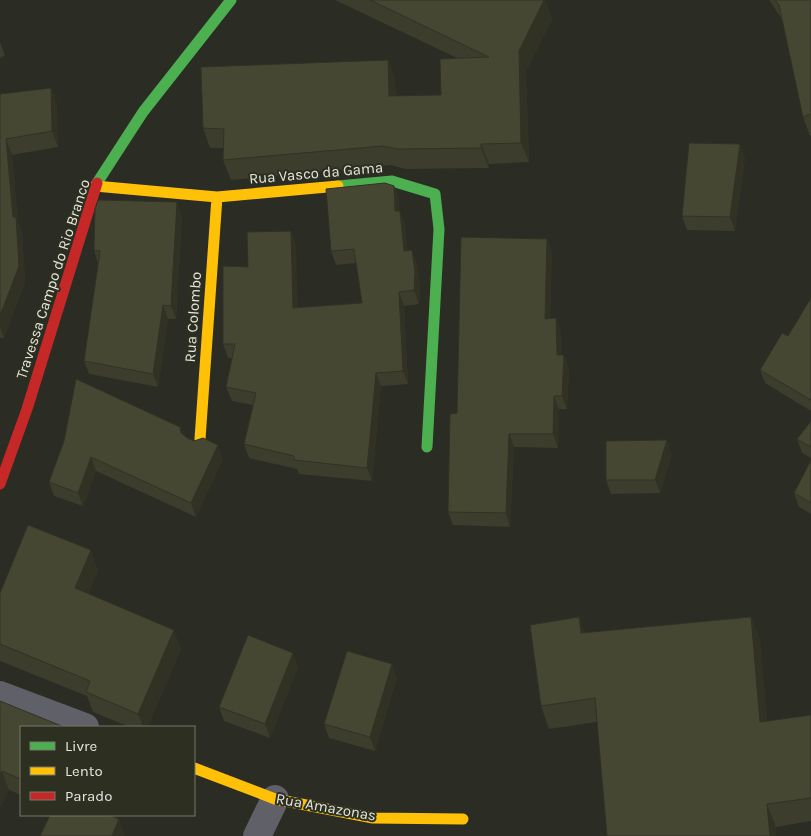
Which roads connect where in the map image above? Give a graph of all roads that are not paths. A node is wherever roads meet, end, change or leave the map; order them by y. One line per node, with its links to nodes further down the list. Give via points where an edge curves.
1 (232, 0): 2 (street, Travessa Campo do Rio Branco, via 142,112)
2 (95, 186): 3 (street, Rua Vasco da Gama); 6 (street, Travessa Campo do Rio Branco, via 27,409)
3 (217, 197): 4 (street, Rua Colombo); 5 (street, Rua Vasco da Gama, via 392,181 435,194 439,229)
4 (200, 440)
5 (427, 447)
6 (0, 484)
7 (0, 695): 8 (street)
8 (82, 726)
9 (195, 768): 10 (street, Rua Amazonas)
10 (275, 799): 11 (street, Rua Amazonas, via 372,818); 12 (street)
11 (463, 819)
12 (257, 836)

